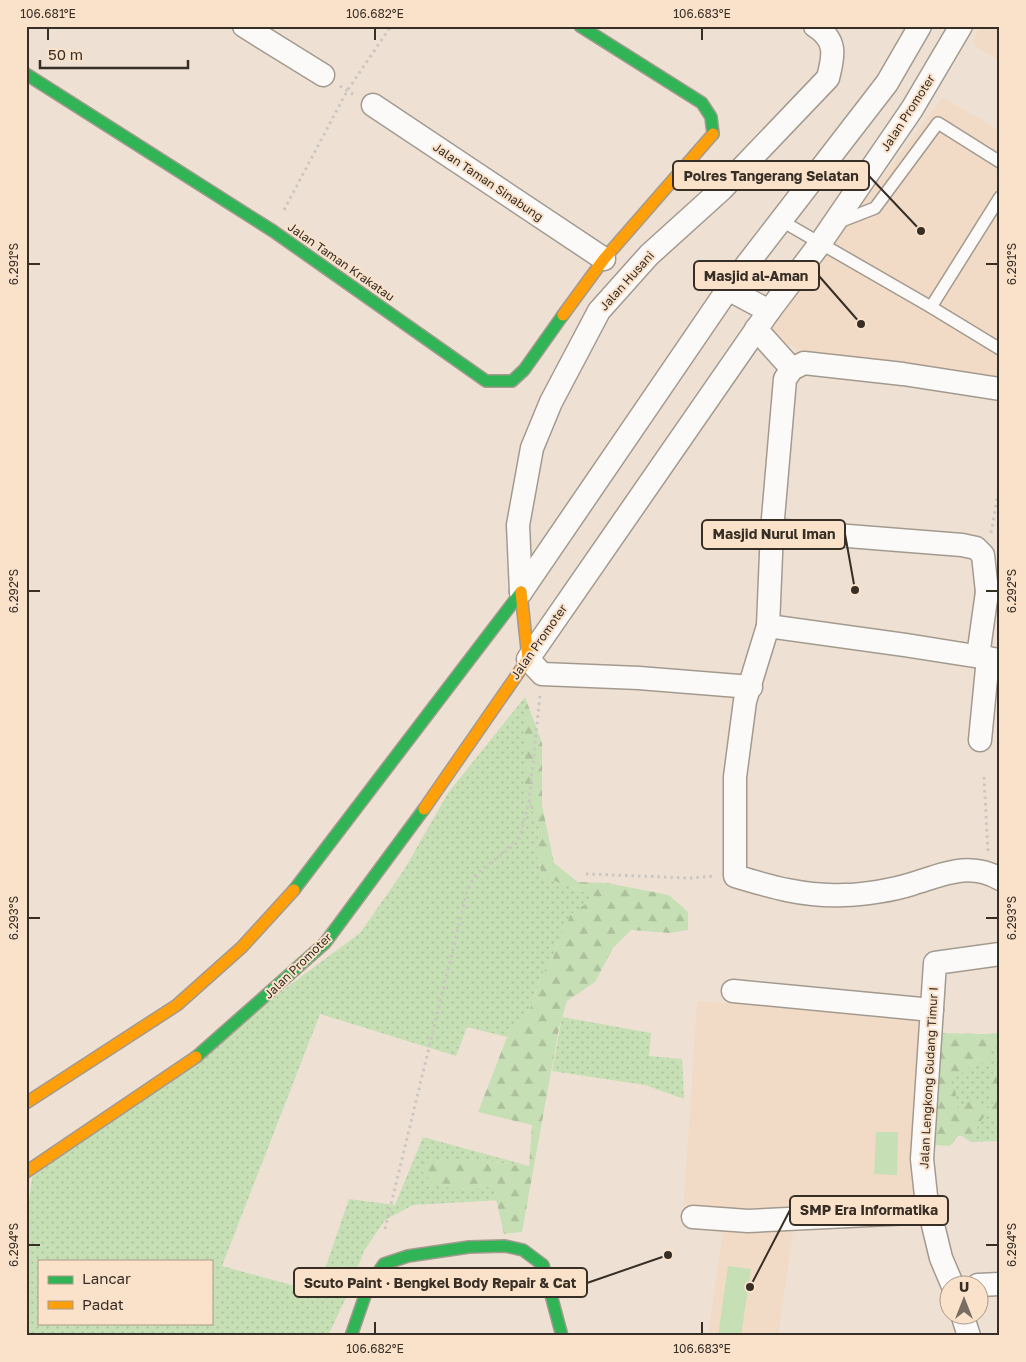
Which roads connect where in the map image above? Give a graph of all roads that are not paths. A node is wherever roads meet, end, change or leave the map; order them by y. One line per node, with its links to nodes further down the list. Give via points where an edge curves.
1 (244, 26): 7 (street)
2 (580, 26): 14 (street, Jalan Taman Krakatau, via 702,103 709,109 713,125 713,134)
3 (815, 26): 22 (street, Jalan Husani, via 826,34 832,44 833,59 828,78 722,189 649,255 599,311 551,402 532,448 518,525)
4 (920, 26): 11 (street, via 887,83)
5 (961, 26): 12 (street, Jalan Promoter, via 912,109)
6 (26, 74): 14 (street, Jalan Taman Krakatau, via 273,231 486,382 512,380 524,370)
7 (323, 75)
8 (373, 105): 14 (street, Jalan Taman Sinabung)
9 (1000, 162): 12 (lane, via 938,123 875,208)
10 (1000, 197): 16 (lane)
11 (780, 220): 13 (lane); 15 (street)
12 (833, 224): 13 (street, Jalan Promoter)
13 (819, 244): 16 (lane); 17 (street, Jalan Promoter)
14 (604, 259)
15 (728, 289): 17 (street); 22 (street)
16 (932, 307): 18 (lane)
17 (762, 320): 19 (street); 26 (street, Jalan Promoter)
18 (1000, 349)
19 (792, 369): 20 (street, via 804,363 903,374); 21 (street, via 785,379)
20 (1000, 390)
21 (772, 530): 23 (street, via 976,548 983,555); 24 (street)
22 (521, 592): 26 (street, Jalan Husani); 33 (street, via 285,902 242,947 178,1005)
23 (993, 592): 25 (street)
24 (768, 626): 25 (street); 27 (street)
25 (988, 658): 28 (street)
26 (535, 666): 27 (street); 34 (street, Jalan Promoter, via 325,943 191,1062)
27 (751, 687): 29 (street, via 745,701 735,777 735,876 786,891 844,896 910,885 951,871)
28 (980, 740)
29 (995, 876)
30 (1000, 954): 32 (street, Jalan Lengkong Gudang Timur I, via 935,962)
31 (733, 991): 32 (street)
32 (932, 1010): 35 (street, Jalan Lengkong Gudang Timur I, via 922,1159)
33 (26, 1103)
34 (26, 1172)
35 (930, 1212): 36 (street, via 748,1221); 37 (street, Jalan Lengkong Gudang Timur I)
36 (693, 1217)
37 (948, 1274)
38 (965, 1324): 41 (street)
39 (351, 1336): 40 (street, via 372,1278 384,1264 403,1256 504,1245 526,1250 543,1265)
40 (562, 1336)
41 (969, 1336)

